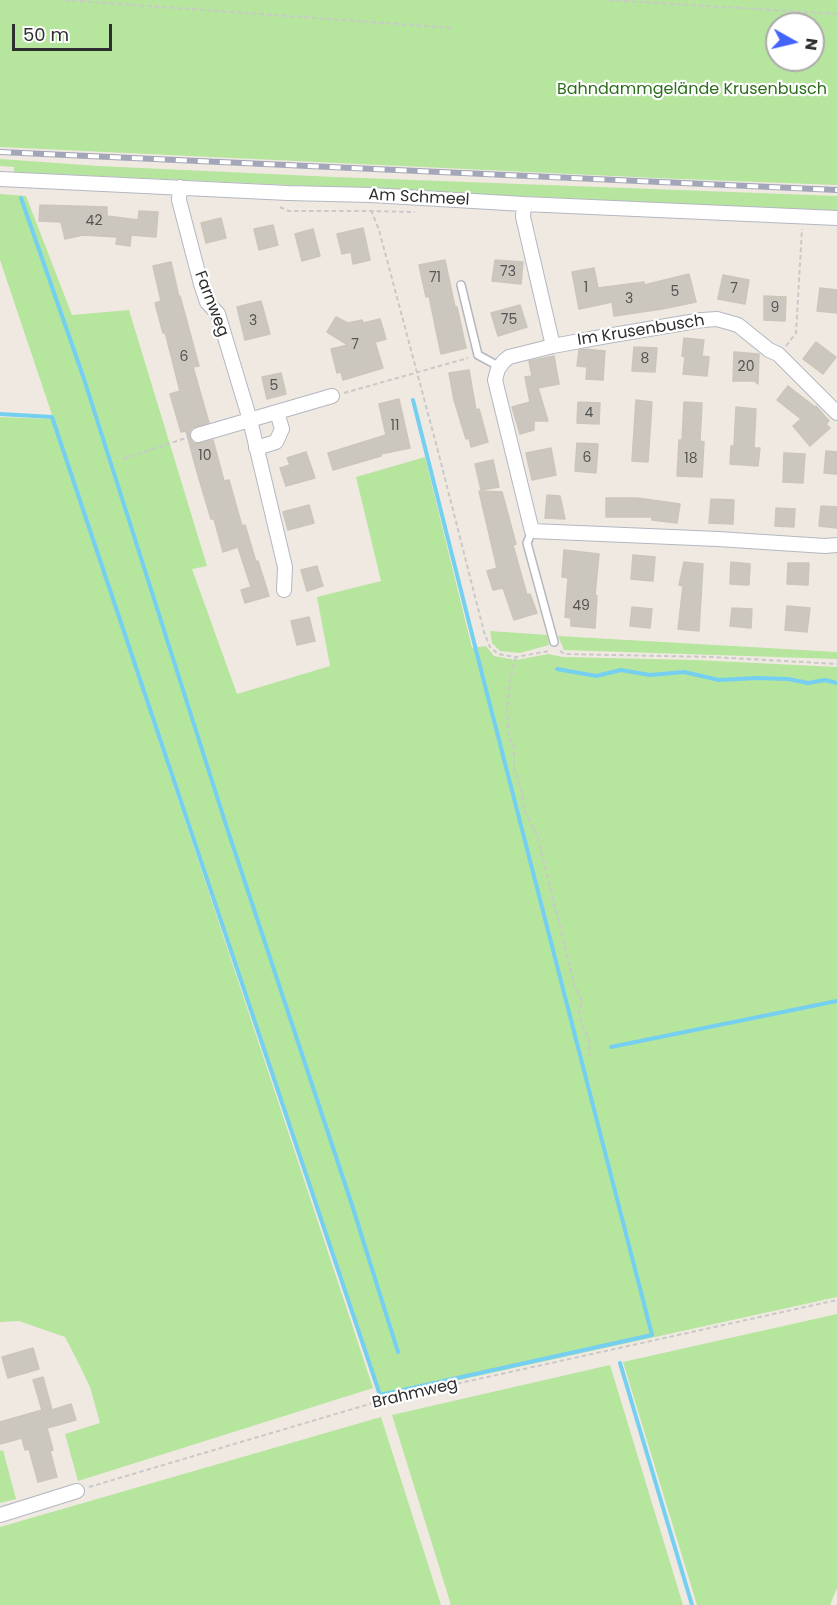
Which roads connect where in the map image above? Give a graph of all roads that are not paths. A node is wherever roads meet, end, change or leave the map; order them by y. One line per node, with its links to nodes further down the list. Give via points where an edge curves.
1 (0, 179): 2 (street, Am Schmeel)
2 (180, 187): 3 (street, Am Schmeel); 11 (street, Farnweg, via 179,200 201,284 207,302 218,314)
3 (524, 204): 4 (street, Am Schmeel); 6 (street, Im Krusenbusch, via 523,217)
4 (837, 218)
5 (461, 285): 7 (lane, via 478,355)
6 (553, 346): 7 (street, Im Krusenbusch, via 509,357); 10 (street, Im Krusenbusch, via 717,319 738,325 778,354)
7 (500, 367): 14 (street, via 495,380)
8 (332, 396): 9 (street)
9 (277, 412): 11 (street); 13 (street, via 282,429 276,442)
10 (837, 413)
11 (250, 420): 12 (street); 13 (street, Farnweg)
12 (198, 435)
13 (256, 448): 16 (street, Farnweg, via 285,567)
14 (532, 531): 15 (street); 17 (lane, via 527,543)
15 (837, 545)
16 (284, 590)
17 (554, 642)
18 (77, 1491): 19 (street)
19 (0, 1515)

